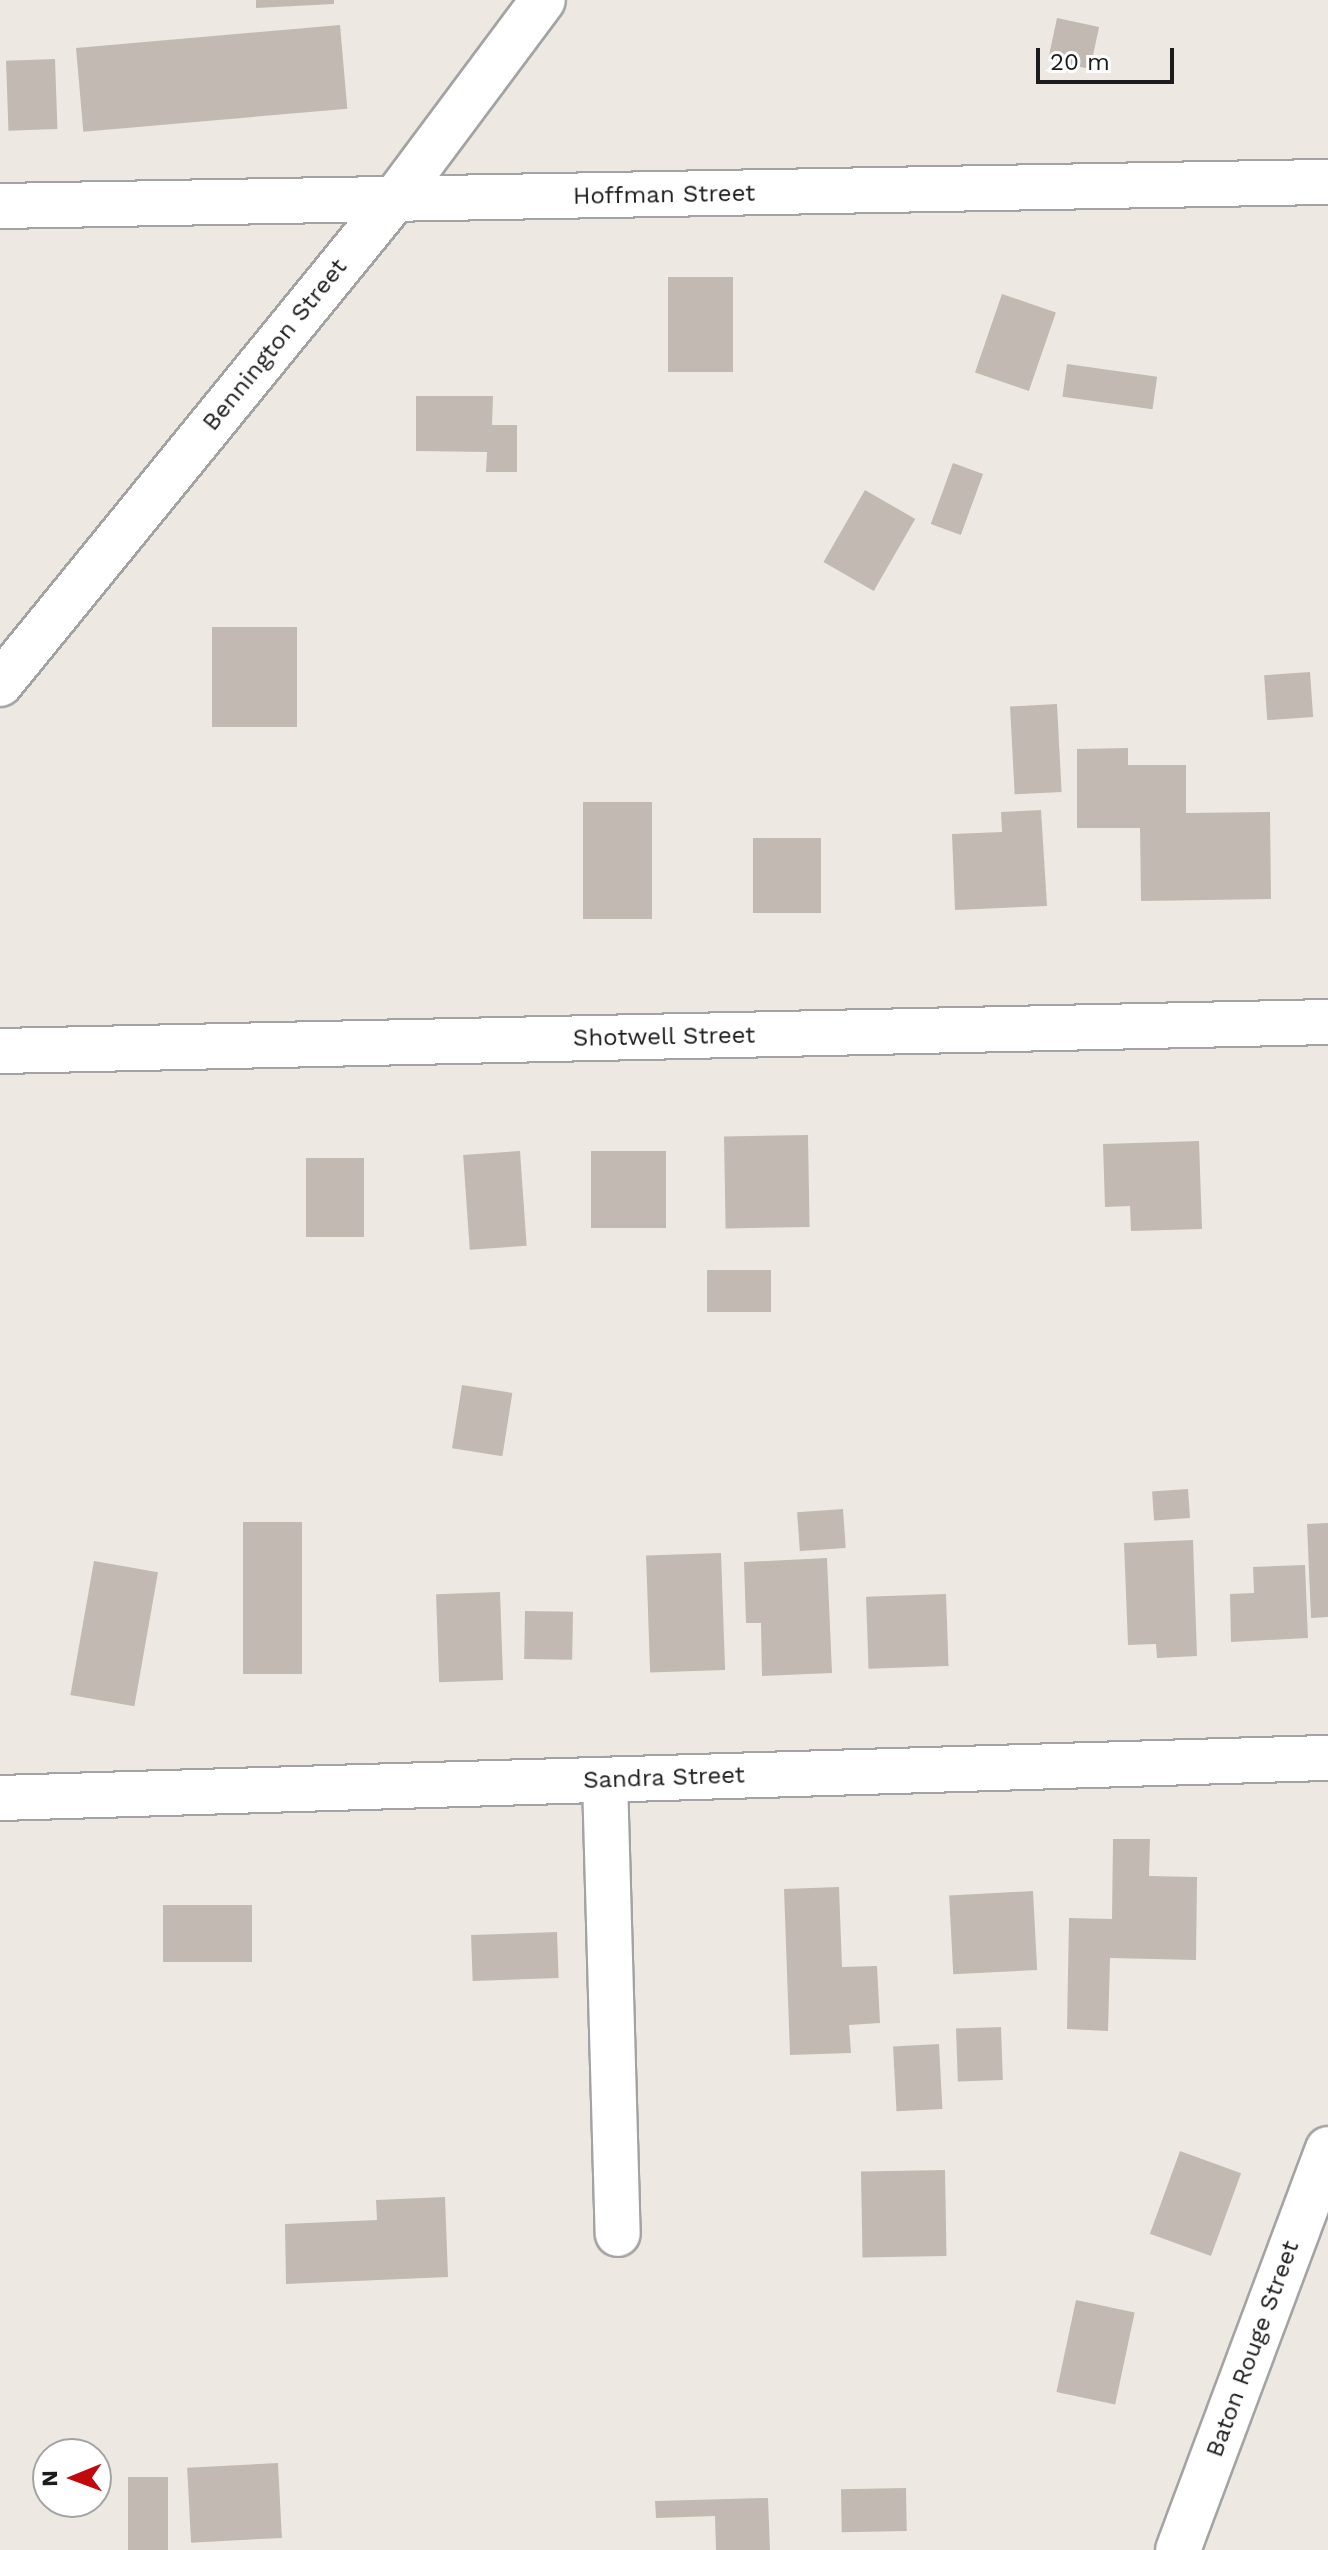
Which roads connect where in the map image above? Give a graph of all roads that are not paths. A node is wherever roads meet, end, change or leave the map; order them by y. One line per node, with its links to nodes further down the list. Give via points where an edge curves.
1 (543, 0): 3 (street, Bennington Street)
2 (1328, 182): 3 (street, Hoffman Street)
3 (394, 200): 4 (street, Hoffman Street); 5 (street, Bennington Street)
4 (0, 206)
5 (0, 684)
6 (1328, 1022): 7 (street, Shotwell Street)
7 (0, 1051)
8 (1328, 1758): 9 (street, Sandra Street)
9 (605, 1780): 10 (street, Sandra Street); 12 (street)
10 (0, 1798)
11 (1328, 2149): 13 (street, Baton Rouge Street)
12 (618, 2234)
13 (1178, 2550)

